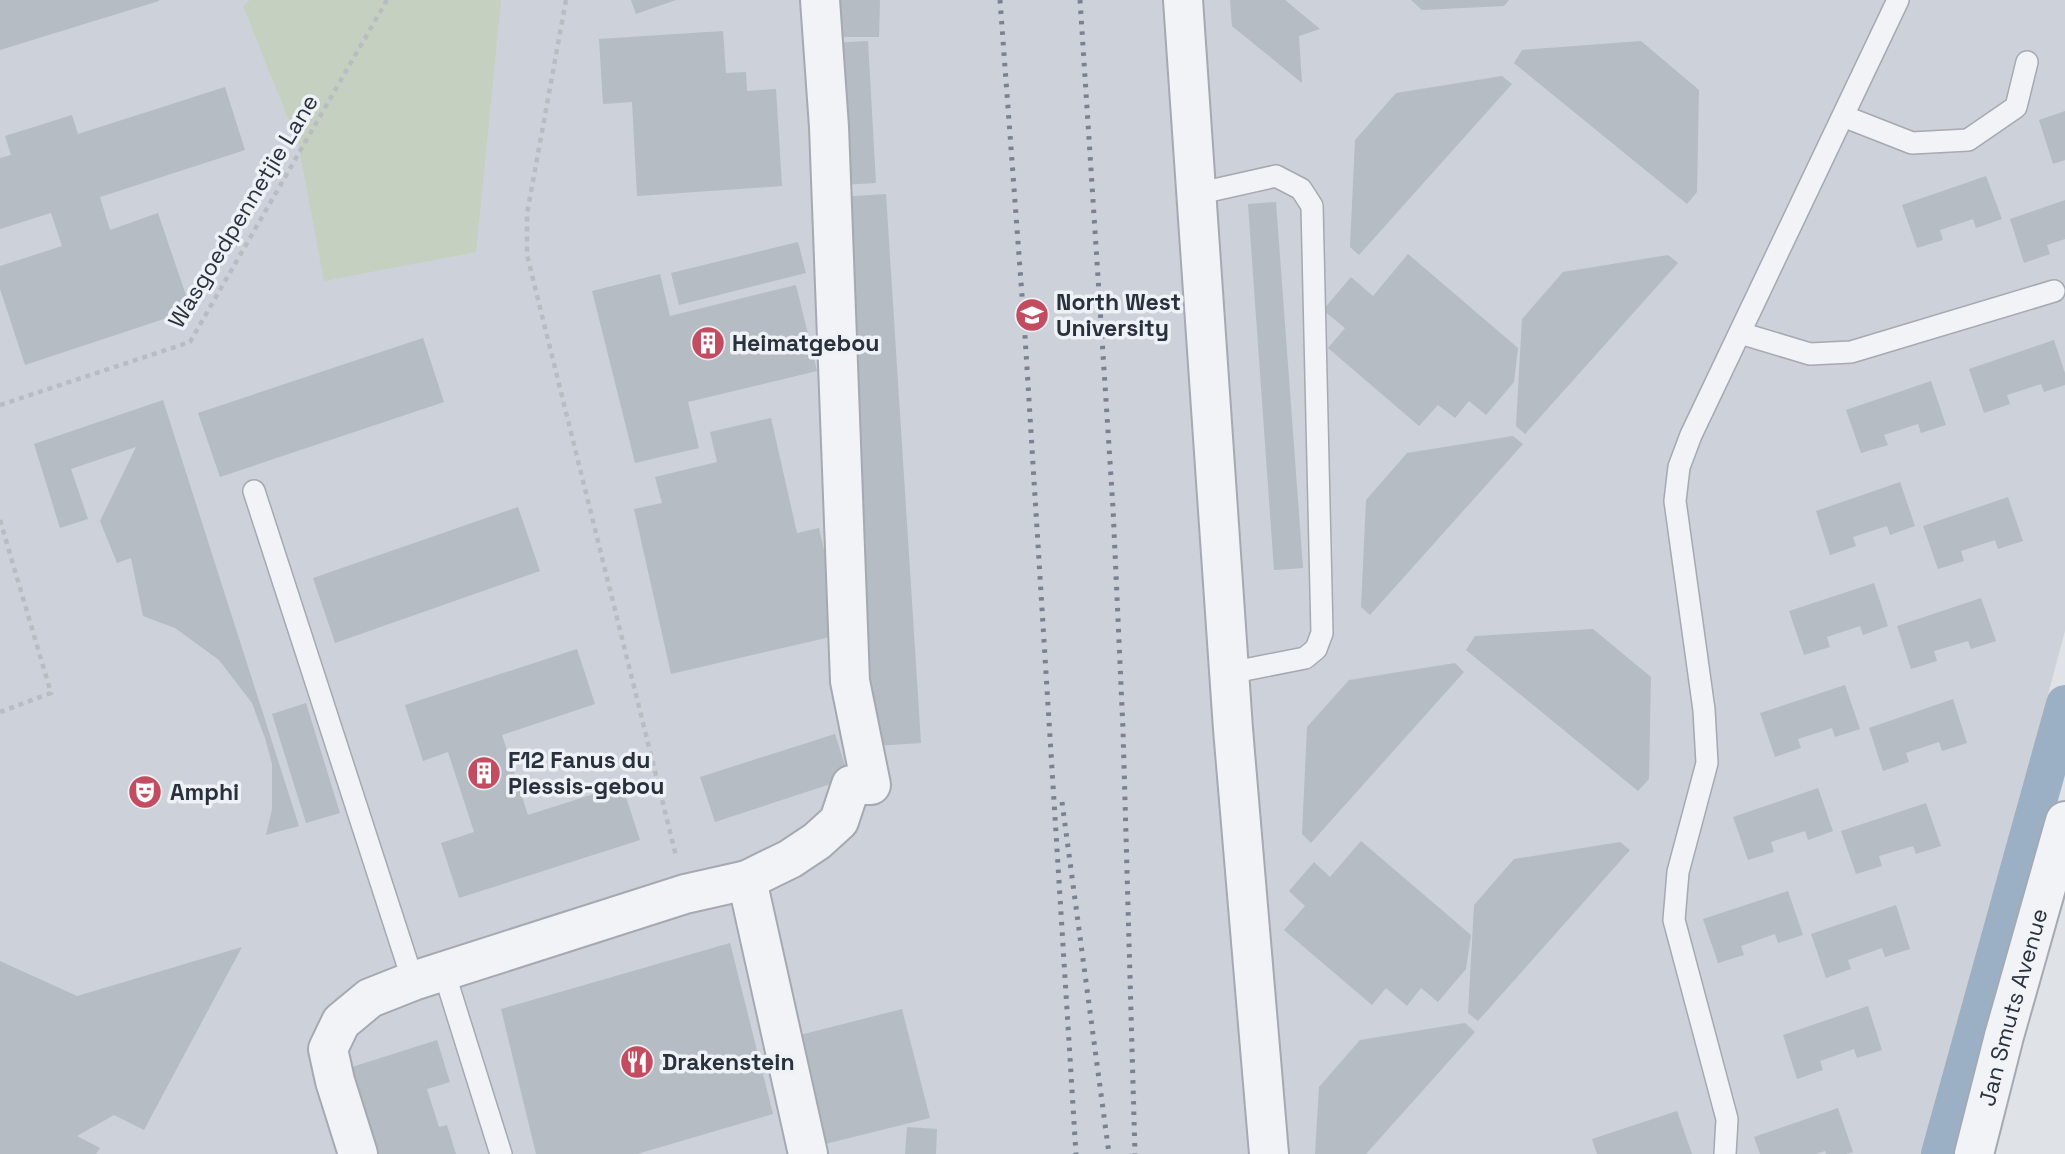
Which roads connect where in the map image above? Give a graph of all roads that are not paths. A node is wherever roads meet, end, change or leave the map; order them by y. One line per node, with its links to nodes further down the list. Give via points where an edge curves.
1 (820, 0): 12 (street, via 850,681 871,785 852,785 839,821 817,841)
2 (1183, 0): 6 (street)
3 (1898, 0): 5 (lane)
4 (2027, 62): 5 (lane, via 2016,107 1968,140 1912,143)
5 (1843, 116): 8 (lane)
6 (1196, 194): 10 (street); 10 (lane, via 1276,176 1301,189 1312,206 1322,633 1316,649 1305,658)
7 (2054, 291): 8 (lane, via 1851,352 1810,354)
8 (1740, 333): 18 (lane, via 1679,467 1675,501 1704,710 1707,764 1678,873 1674,920 1727,1119)
9 (254, 491): 13 (lane)
10 (1229, 673): 17 (street)
11 (2065, 821): 19 (street, Jan Smuts Avenue)
12 (747, 880): 13 (street, via 685,894); 16 (street)
13 (428, 976): 14 (street, via 370,998 341,1022 328,1049); 15 (lane)
14 (358, 1154)
15 (501, 1154)
16 (808, 1154)
17 (1269, 1154)
18 (1725, 1154)
19 (1974, 1154)

